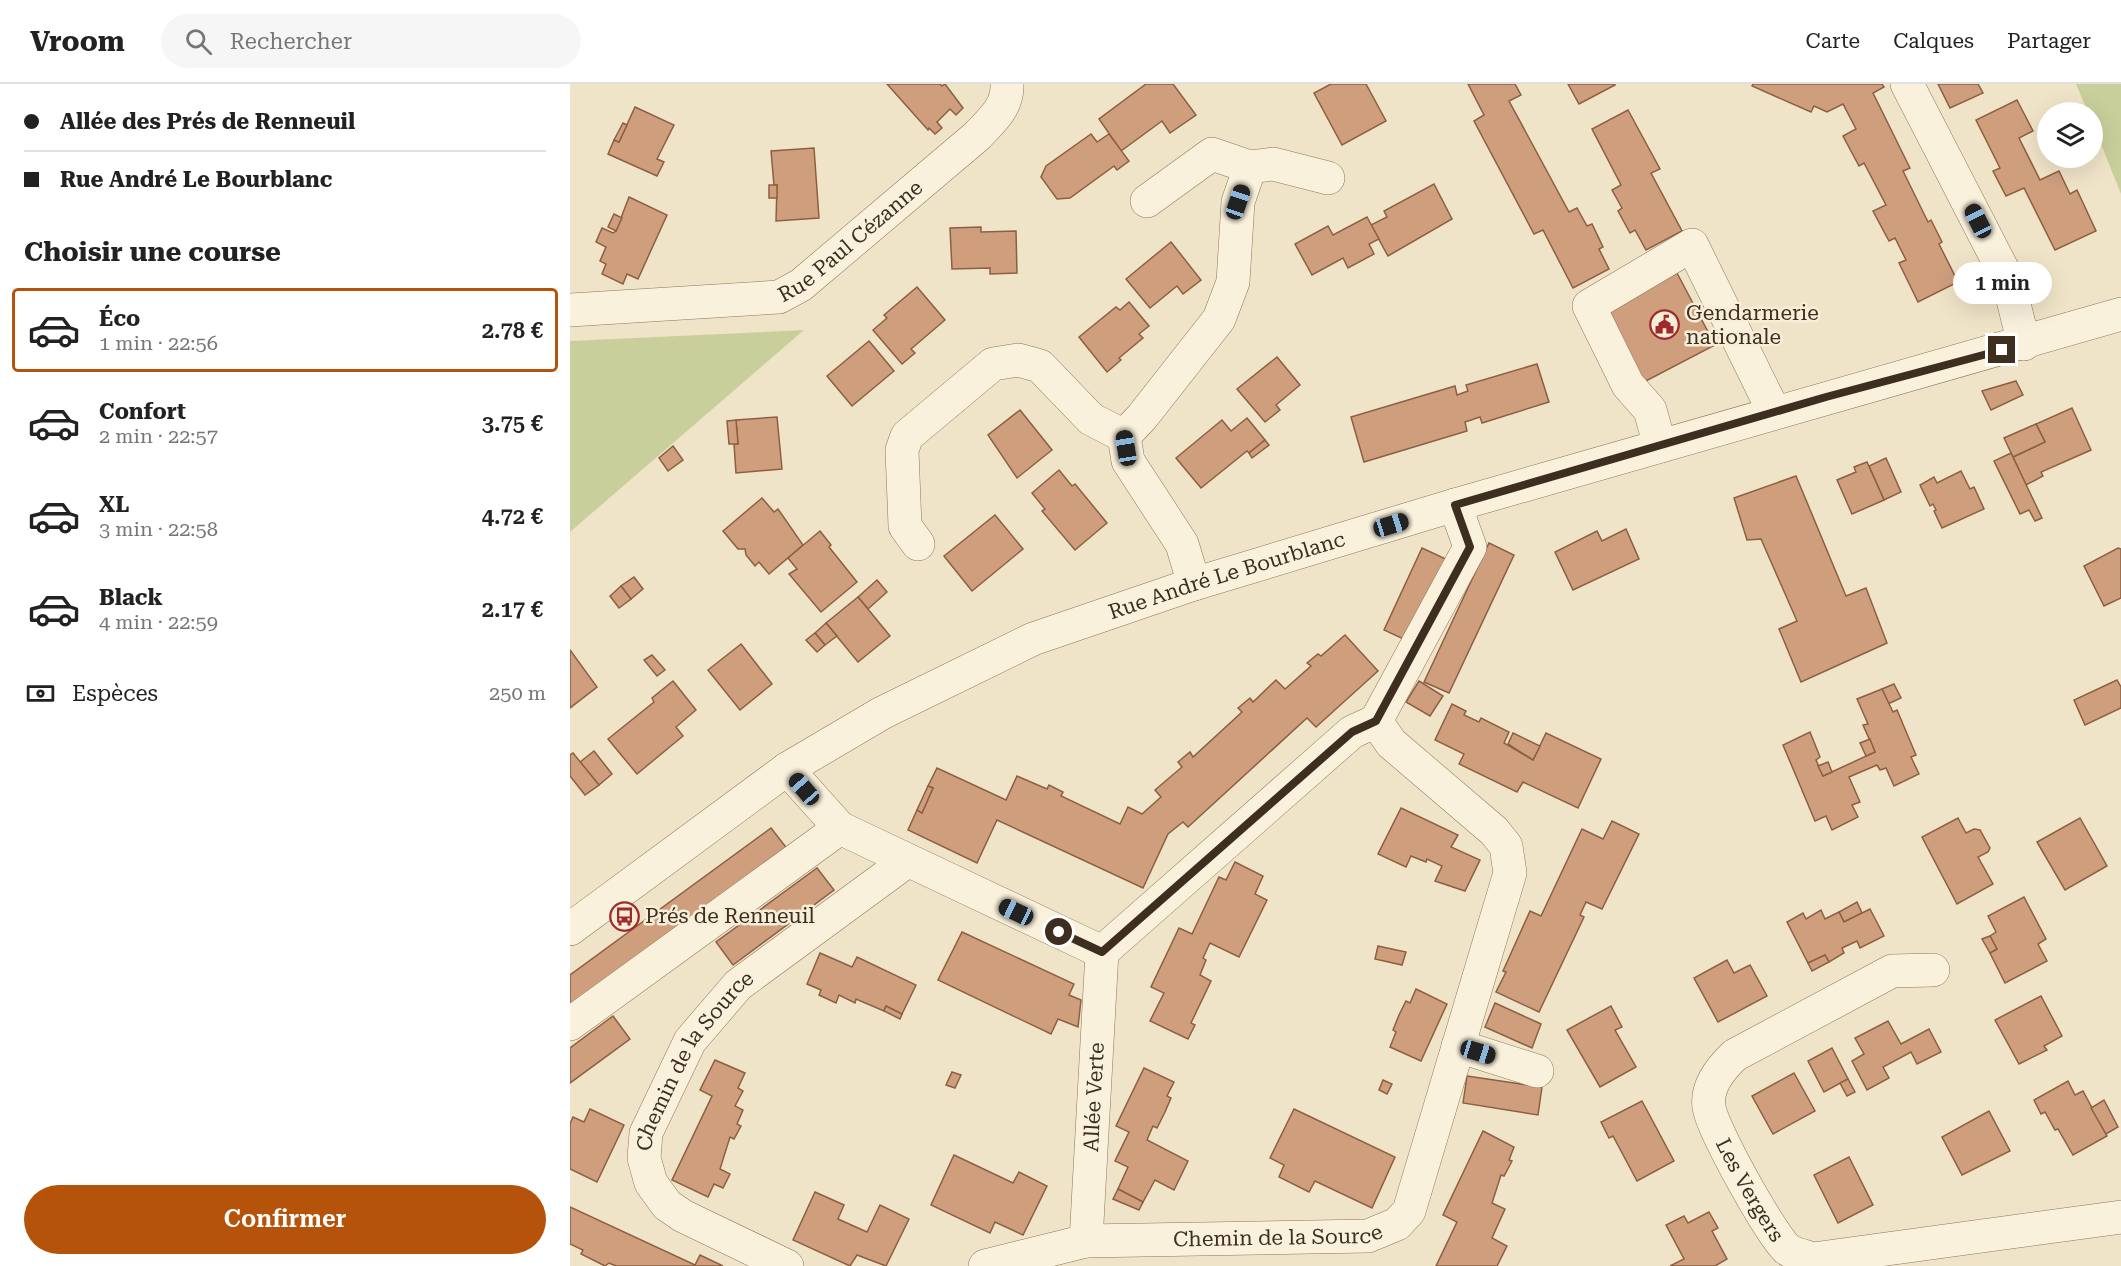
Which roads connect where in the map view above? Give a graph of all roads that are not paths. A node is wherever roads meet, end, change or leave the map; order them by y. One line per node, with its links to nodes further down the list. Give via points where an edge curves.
1 (1007, 84): 6 (street, Rue Paul Cézanne, via 1008,97 1002,108 977,136 801,285 779,297)
2 (1907, 84): 8 (street, via 2008,280)
3 (1250, 167): 4 (street, via 1273,164); 5 (street, via 1212,154); 10 (street, via 1238,202 1233,282 1219,319)
4 (1328, 178)
5 (1147, 201)
6 (570, 310)
7 (2121, 314): 8 (street, Rue André Le Bourblanc)
8 (2024, 344): 9 (street, Rue André Le Bourblanc)
9 (1774, 412): 11 (street, Rue André Le Bourblanc); 11 (street, via 1692,246 1589,306 1628,385 1650,410)
10 (1124, 436): 13 (street, via 1091,419 1040,366 1018,360 993,364 907,436 902,450 905,526); 14 (street, via 1128,461 1182,544)
11 (1660, 446): 12 (street, Rue André Le Bourblanc)
12 (1455, 505): 14 (street, Rue André Le Bourblanc); 15 (street, via 1470,547)
13 (918, 544)
14 (1194, 584): 16 (street, Rue André Le Bourblanc, via 1033,639 882,713)
15 (1376, 721): 20 (street, via 1352,732); 23 (street, Chemin de la Source, via 1391,743 1494,831 1506,846 1510,873)
16 (787, 769): 17 (street); 19 (street, Rue André Le Bourblanc)
17 (840, 828): 18 (street); 22 (street)
18 (907, 861): 20 (street); 27 (street, Chemin de la Source, via 738,985 690,1041 646,1133 644,1158 651,1183 667,1205)
19 (570, 929)
20 (1102, 952): 26 (street, Allée Verte)
21 (1933, 970): 25 (street, Les Vergers, via 1892,971 1735,1055 1721,1068 1708,1105 1714,1127 1775,1235 1789,1251 1813,1259)
22 (570, 1024)
23 (1458, 1046): 24 (street); 26 (street, Chemin de la Source, via 1409,1211 1383,1232 1368,1236)
24 (1537, 1071)
25 (2121, 1217)
26 (1086, 1241): 28 (street, Chemin de la Source)
27 (787, 1266)
28 (985, 1266)

